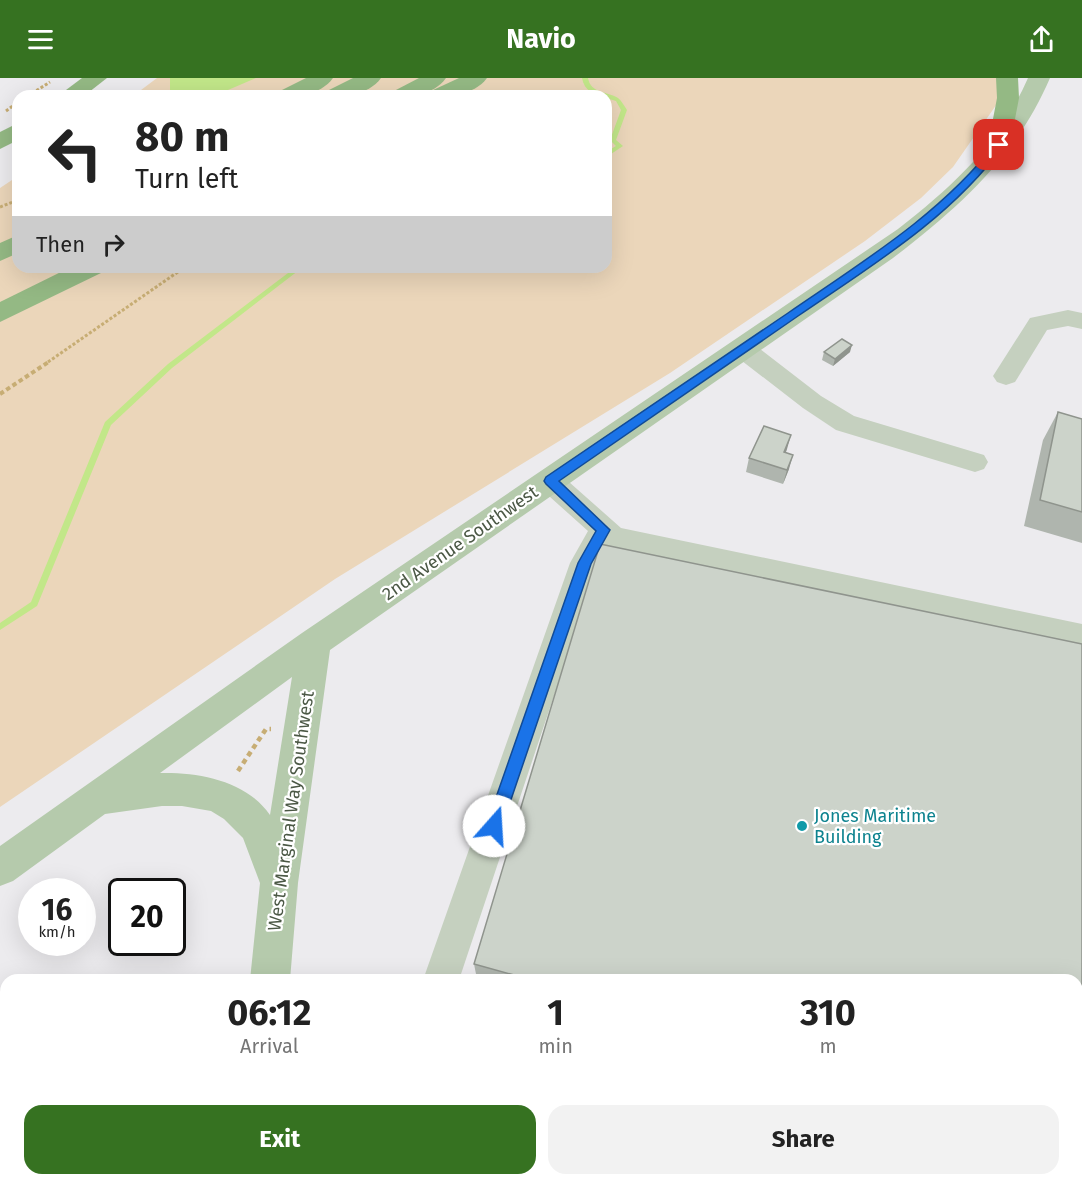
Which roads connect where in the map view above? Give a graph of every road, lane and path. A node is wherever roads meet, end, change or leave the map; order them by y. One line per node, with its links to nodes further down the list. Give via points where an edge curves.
1 (55, 78): 9 (path)
2 (96, 78): 10 (highway)
3 (322, 78): 11 (highway)
4 (370, 78): 12 (highway)
5 (435, 78): 13 (highway)
6 (476, 78): 14 (highway)
7 (1007, 78): 15 (highway, via 1008,98)
8 (1039, 78): 15 (main road, 2nd Avenue Southwest, via 1020,116)
9 (37, 90)
10 (78, 90)
11 (299, 90)
12 (347, 90)
13 (413, 90)
14 (451, 90)
15 (999, 145): 22 (main road, 2nd Avenue Southwest, via 942,208)
16 (75, 273): 19 (highway)
17 (81, 273): 19 (highway)
18 (177, 273): 24 (path)
19 (25, 300): 20 (highway)
20 (0, 313)
21 (1082, 321): 23 (lane, via 1068,318 1039,324)
22 (742, 348): 25 (lane, via 845,423); 26 (main road, 2nd Avenue Southwest)
23 (1006, 376)
24 (0, 394)
25 (975, 462)
26 (550, 481): 27 (lane); 29 (main road, 2nd Avenue Southwest)
27 (603, 530): 28 (lane, via 613,537); 36 (lane, via 584,563)
28 (1082, 637)
29 (314, 643): 32 (main road, 2nd Avenue Southwest); 34 (main road, West Marginal Way Southwest)
30 (266, 729): 31 (path)
31 (234, 777)
32 (96, 799): 33 (main road, 2nd Avenue Southwest); 34 (main road, via 170,788 201,790 231,802 255,822)
33 (0, 868)
34 (279, 883): 35 (main road, West Marginal Way Southwest)
35 (271, 974)
36 (443, 974)

